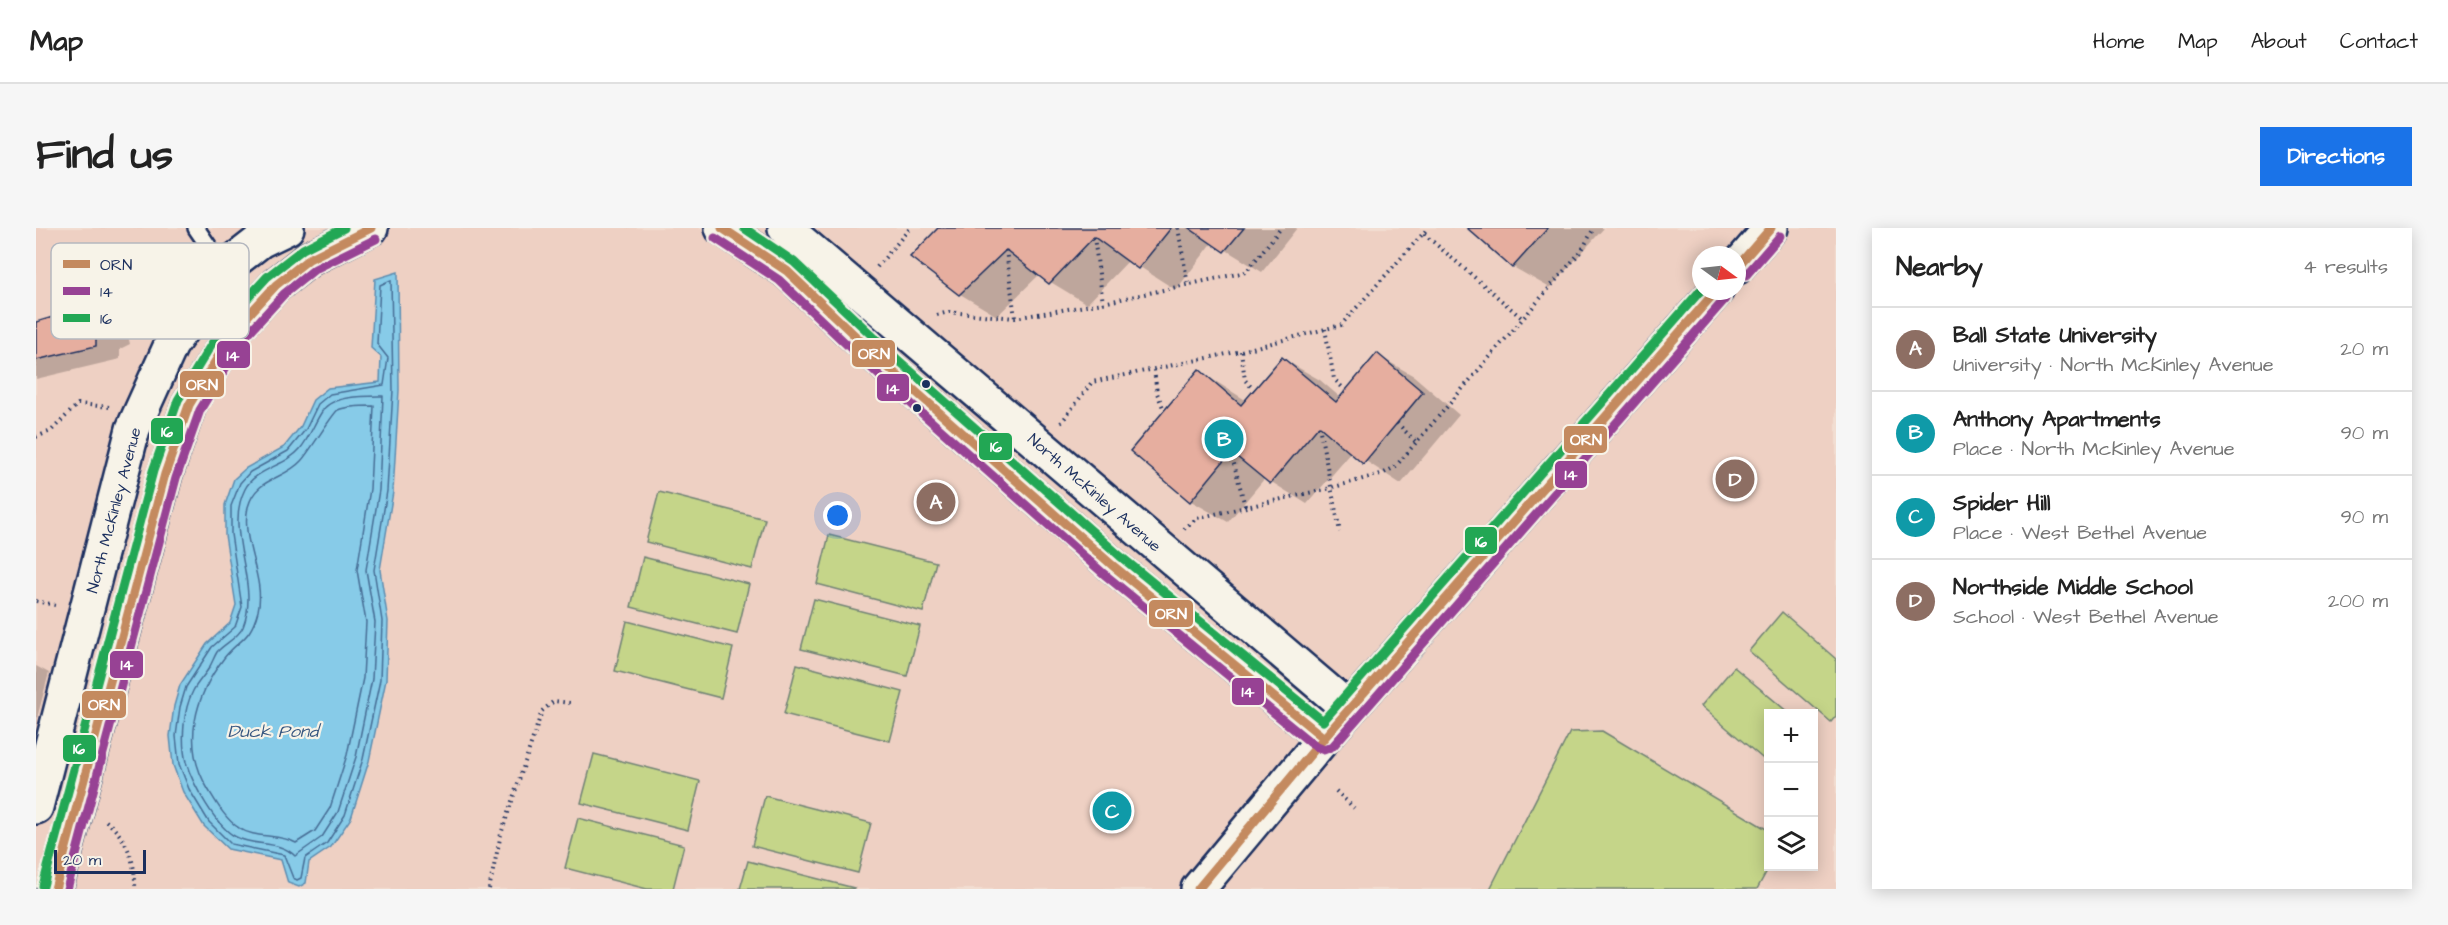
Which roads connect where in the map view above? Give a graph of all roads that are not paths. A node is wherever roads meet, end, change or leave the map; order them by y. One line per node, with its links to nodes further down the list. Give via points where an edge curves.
1 (196, 228): 7 (lane)
2 (287, 228): 8 (main road, North McKinley Avenue)
3 (371, 228): 11 (main road, via 309,259 276,285)
4 (722, 228): 15 (main road, via 787,271 889,368 1112,566)
5 (785, 228): 14 (main road, North McKinley Avenue)
6 (1771, 228): 9 (main road)
7 (206, 243)
8 (249, 250)
9 (1746, 257)
10 (1708, 300): 14 (main road)
11 (249, 315)
12 (175, 339): 16 (main road, North McKinley Avenue, via 133,429)
13 (229, 339): 17 (main road, via 189,405 165,474)
14 (1349, 709): 15 (main road)
15 (1324, 738): 18 (main road)
16 (36, 807)
17 (55, 889)
18 (1198, 889)

